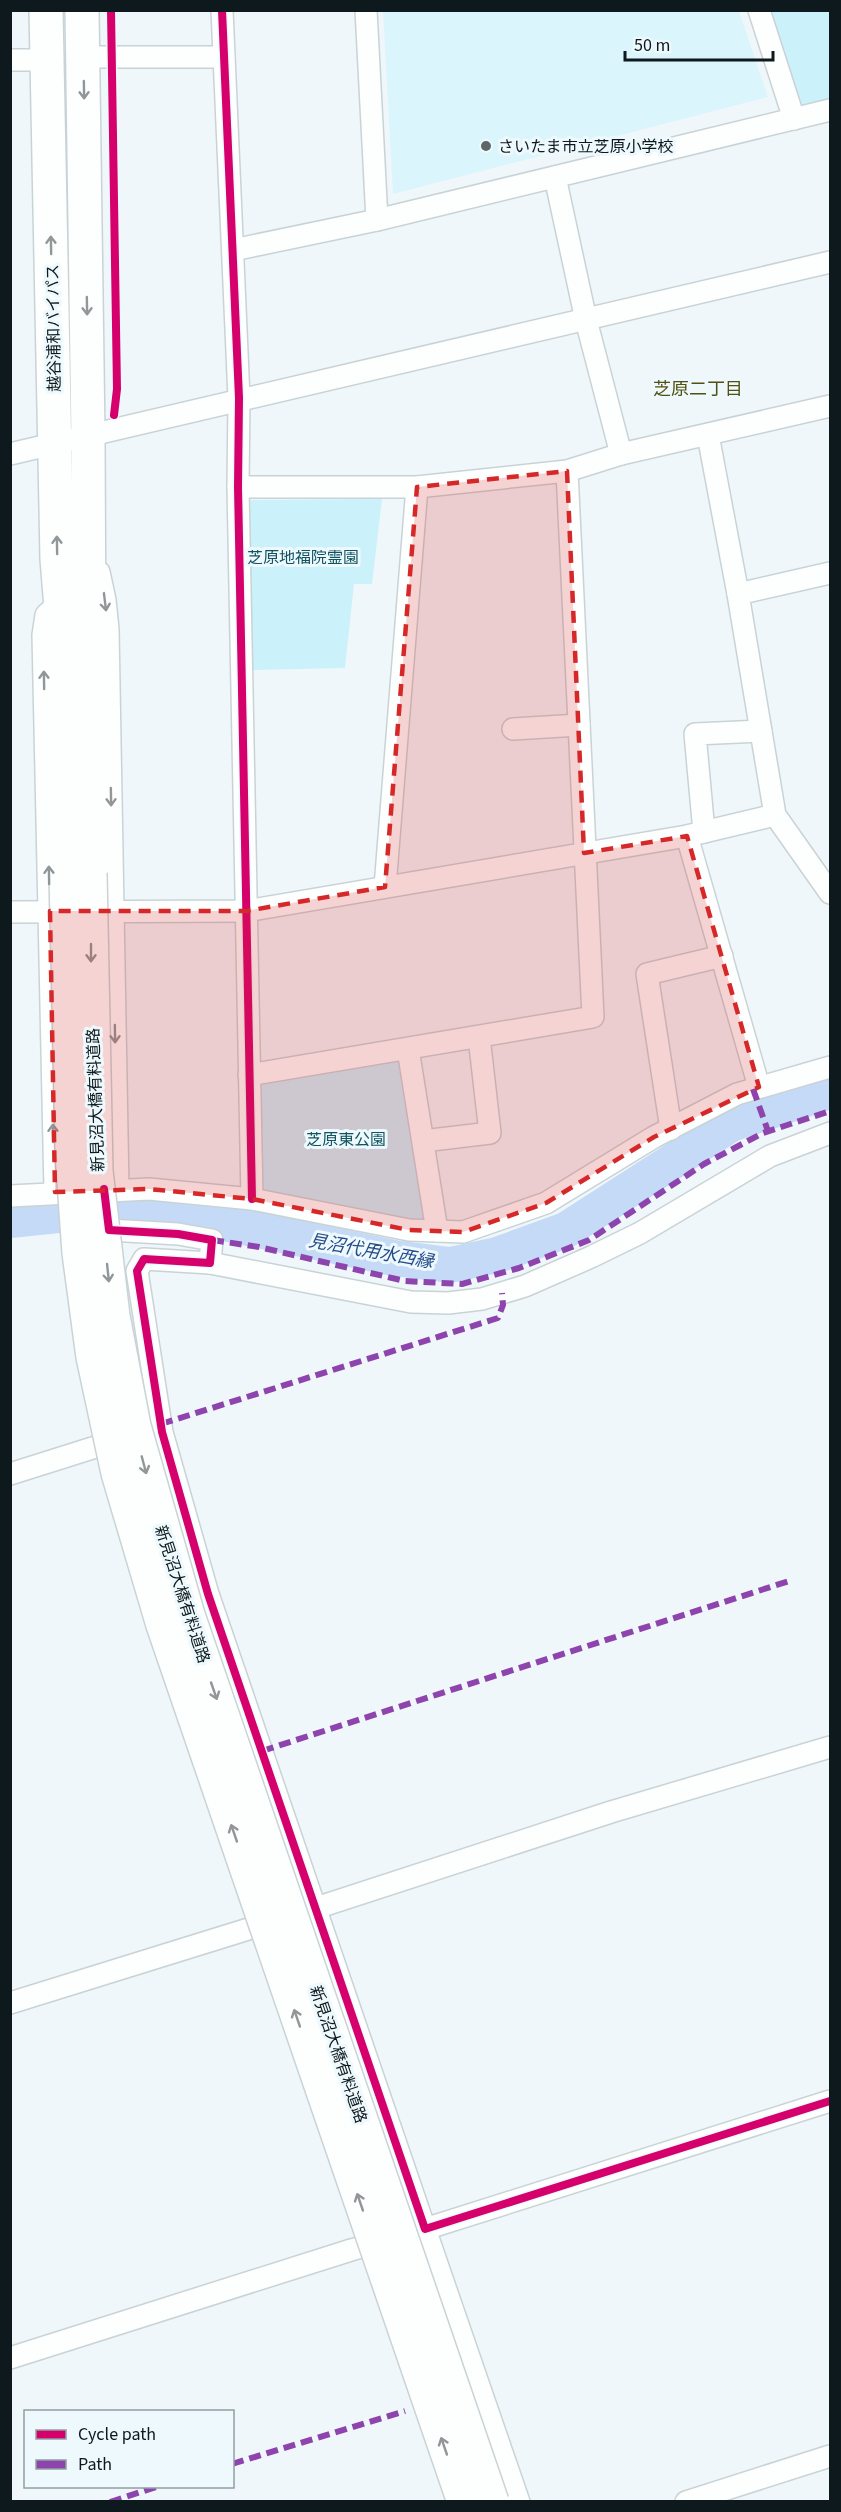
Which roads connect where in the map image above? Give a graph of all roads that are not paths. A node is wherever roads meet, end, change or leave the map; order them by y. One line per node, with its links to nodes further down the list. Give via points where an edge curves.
1 (46, 10): 9 (highway, 越谷浦和バイパス)
2 (82, 10): 6 (highway, 越谷浦和バイパス)
3 (222, 10): 7 (street)
4 (366, 10): 13 (street)
5 (759, 10): 11 (street)
6 (84, 57): 7 (street); 19 (highway, 越谷浦和バイパス, one-way to 19)
7 (224, 57): 14 (street)
8 (10, 60): 9 (street)
9 (47, 60): 21 (highway, 越谷浦和バイパス, one-way to 9)
10 (831, 111): 11 (street)
11 (794, 119): 12 (street)
12 (555, 177): 13 (street); 16 (street)
13 (377, 220): 14 (street)
14 (233, 250): 17 (street)
15 (831, 262): 16 (street)
16 (586, 320): 17 (street); 23 (street)
17 (239, 398): 19 (street); 25 (street)
18 (831, 406): 20 (street)
19 (88, 435): 21 (street); 27 (highway, 越谷浦和バイパス)
20 (708, 435): 23 (street); 29 (street)
21 (54, 443): 22 (street); 30 (highway, 越谷浦和バイパス, one-way to 21)
22 (10, 454)
23 (621, 454): 24 (street)
24 (567, 471): 26 (street); 32 (street)
25 (238, 487): 26 (street); 42 (street)
26 (417, 487): 39 (street)
27 (89, 546): 31 (highway, 越谷浦和バイパス); 41 (street, one-way to 41, via 102,580 108,629)
28 (831, 573): 29 (street)
29 (738, 594): 34 (street)
30 (61, 602): 31 (highway, 越谷浦和バイパス); 43 (street, one-way to 30, via 43,635 46,615)
31 (76, 645): 38 (highway, 新見沼大橋有料道路)
32 (579, 725): 33 (street); 37 (street)
33 (513, 729)
34 (761, 731): 35 (street); 36 (street, via 695,734)
35 (775, 815): 36 (street); 40 (street)
36 (696, 834): 37 (street); 45 (street)
37 (584, 853): 39 (street); 46 (street, via 593,1017)
38 (78, 874): 69 (highway, 新見沼大橋有料道路, one-way to 38, bridge, via 167,1636 118,1473 89,1334 79,1253 72,1143); 70 (highway, 新見沼大橋有料道路, one-way to 70, bridge, via 96,1171 113,1316 134,1426 188,1615)
39 (385, 887): 42 (street)
40 (831, 893)
41 (113, 910): 42 (street); 43 (street); 54 (street, one-way to 54)
42 (246, 910): 49 (street)
43 (50, 911): 44 (street); 55 (street, one-way to 43)
44 (10, 912)
45 (722, 956): 50 (street); 51 (street, via 647,974)
46 (479, 1036): 47 (street); 53 (street, via 490,1132)
47 (408, 1049): 49 (street); 53 (street)
48 (831, 1067): 50 (street)
49 (249, 1075): 57 (street)
50 (759, 1087): 51 (street, via 737,1094)
51 (671, 1129): 58 (street, via 546,1203 463,1232)
52 (831, 1133): 59 (street, via 770,1156 640,1233 591,1257 525,1286 482,1299 411,1302)
53 (423, 1141): 58 (street)
54 (111, 1190): 55 (street); 57 (street, via 149,1189); 59 (street, via 109,1230 212,1240)
55 (55, 1192): 56 (street)
56 (10, 1196)
57 (252, 1199): 58 (street, via 409,1230)
58 (436, 1231)
59 (210, 1263): 60 (street, via 144,1259 139,1264 139,1297)
60 (161, 1424): 61 (street); 63 (street, via 208,1594)
61 (10, 1474)
62 (831, 1746): 63 (street, via 611,1812)
63 (316, 1908): 64 (street); 66 (street)
64 (10, 2003)
65 (831, 2101): 66 (street)
66 (425, 2229): 67 (street); 71 (street)
67 (10, 2358)
68 (831, 2456): 72 (street)
69 (464, 2502)
70 (492, 2502)
71 (519, 2502)
72 (686, 2502)

